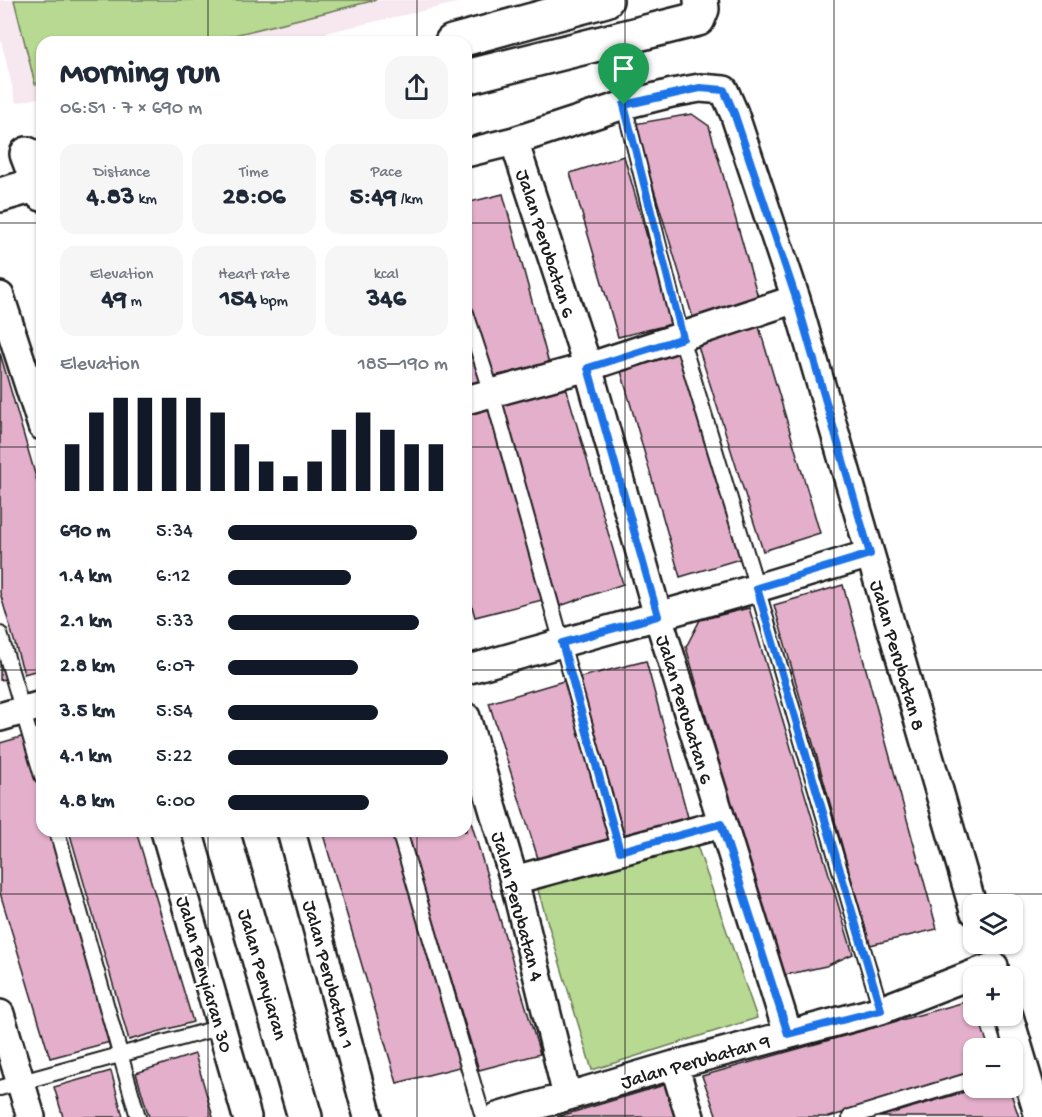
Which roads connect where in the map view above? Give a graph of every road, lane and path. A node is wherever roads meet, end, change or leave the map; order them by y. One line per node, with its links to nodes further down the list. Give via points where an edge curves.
1 (606, 0): 3 (main road)
2 (701, 0): 4 (main road, via 698,19)
3 (472, 37)
4 (472, 76)
5 (624, 105): 6 (street); 13 (street, Jalan Perubatan 8, via 700,88 724,90); 14 (lane)
6 (514, 141): 7 (street); 16 (street, Jalan Perubatan 6)
7 (472, 152)
8 (23, 155): 9 (main road)
9 (36, 178)
10 (36, 188): 11 (main road)
11 (0, 195)
12 (1, 296): 18 (street)
13 (796, 298): 14 (street); 19 (street, Jalan Perubatan 8)
14 (683, 338): 16 (street); 20 (lane)
15 (472, 352): 17 (lane)
16 (588, 368): 17 (street); 21 (street, Jalan Perubatan 6)
17 (479, 397): 23 (lane)
18 (36, 407)
19 (870, 554): 20 (street); 36 (street, Jalan Perubatan 8)
20 (757, 588): 21 (street); 38 (lane)
21 (658, 616): 23 (street); 28 (street, Jalan Perubatan 6)
22 (0, 634): 25 (lane)
23 (562, 643): 24 (street); 34 (lane)
24 (472, 668)
25 (22, 711): 27 (lane)
26 (472, 737): 35 (street, Jalan Perubatan 4)
27 (36, 756)
28 (721, 824): 34 (street); 41 (street, Jalan Perubatan 6)
29 (59, 837): 42 (lane)
30 (167, 837): 40 (street, Jalan Penyiaran 30)
31 (224, 837): 51 (main road, Jalan Penyiaran)
32 (293, 837): 52 (street, Jalan Perubatan 1)
33 (401, 837): 53 (lane)
34 (620, 851): 35 (street)
35 (514, 880): 47 (street, Jalan Perubatan 4)
36 (969, 894)
37 (992, 962): 38 (street, Jalan Perubatan 9)
38 (881, 1010): 41 (street, Jalan Perubatan 9)
39 (0, 1014): 46 (street)
40 (221, 1028): 42 (lane); 50 (street, Jalan Penyiaran 30)
41 (788, 1034): 43 (street, Jalan Perubatan 9)
42 (120, 1056): 46 (lane); 49 (lane)
43 (674, 1065): 47 (street, Jalan Perubatan 9); 55 (street)
44 (1023, 1077): 57 (street)
45 (963, 1082): 56 (lane)
46 (10, 1086): 48 (street)
47 (567, 1096): 54 (street, Jalan Perubatan 9)
48 (31, 1117)
49 (138, 1117)
50 (247, 1117)
51 (305, 1117)
52 (368, 1117)
53 (483, 1117)
54 (497, 1117)
55 (690, 1117)
56 (850, 1117)
57 (1039, 1117)

